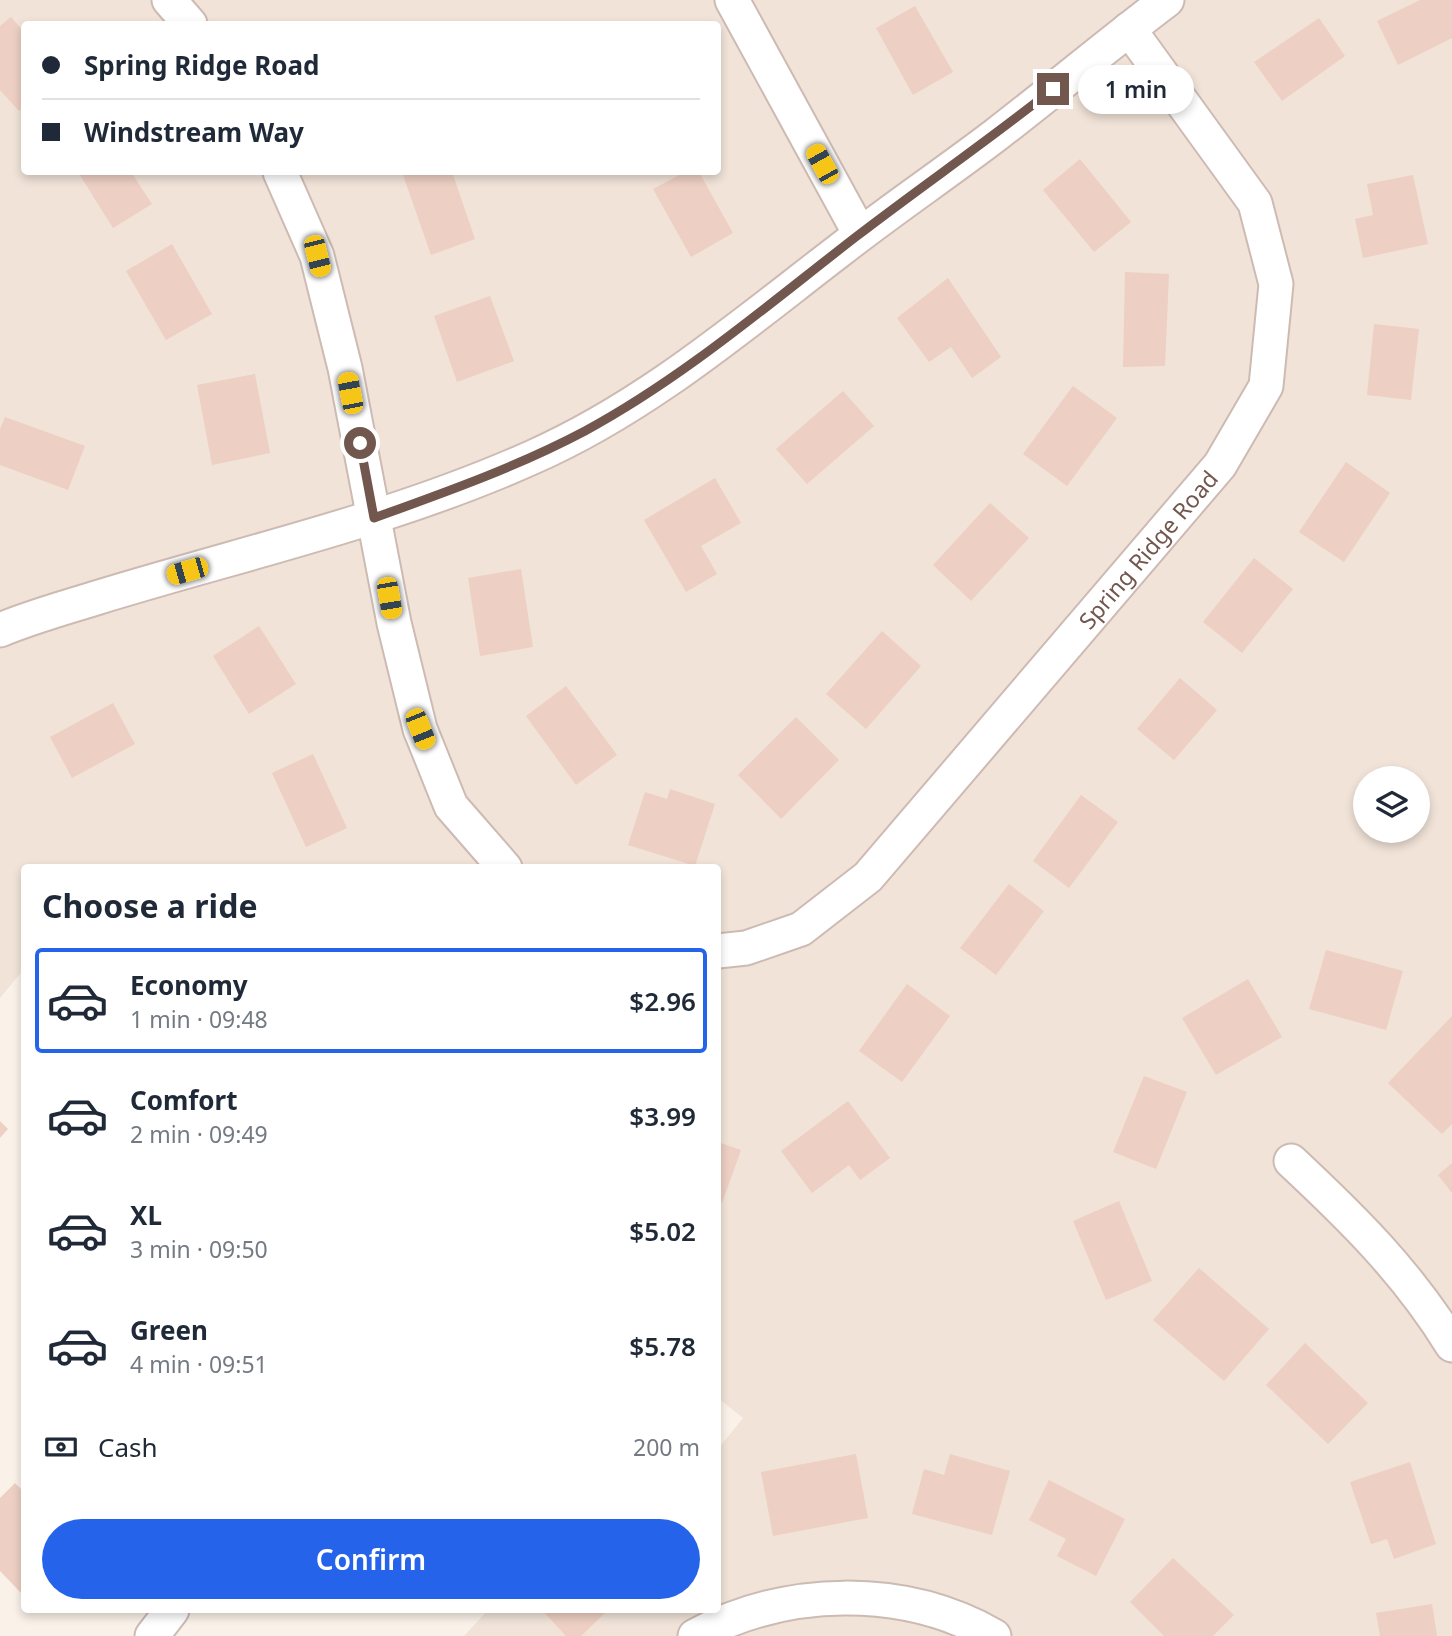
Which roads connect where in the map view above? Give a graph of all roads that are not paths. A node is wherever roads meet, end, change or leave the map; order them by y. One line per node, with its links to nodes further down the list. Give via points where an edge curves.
1 (169, 0): 4 (street)
2 (732, 0): 7 (street)
3 (1167, 0): 5 (street)
4 (187, 21)
5 (1129, 29): 7 (street, via 996,135); 11 (street, Spring Ridge Road, via 1255,203 1276,284 1266,386 1220,465 869,877 801,929 747,948)
6 (282, 175): 8 (street, via 317,256 345,368)
7 (860, 234): 8 (street, via 702,356 588,429 484,478)
8 (374, 518): 9 (street, via 160,578); 10 (street, via 420,729 451,806)
9 (0, 630)
10 (502, 864)
11 (721, 951)
12 (1291, 1161): 13 (street, via 1398,1267)
13 (1452, 1345)
14 (170, 1613): 15 (street)
15 (152, 1636)
16 (695, 1636): 17 (street, via 758,1610 842,1597 922,1606)
17 (994, 1636)

